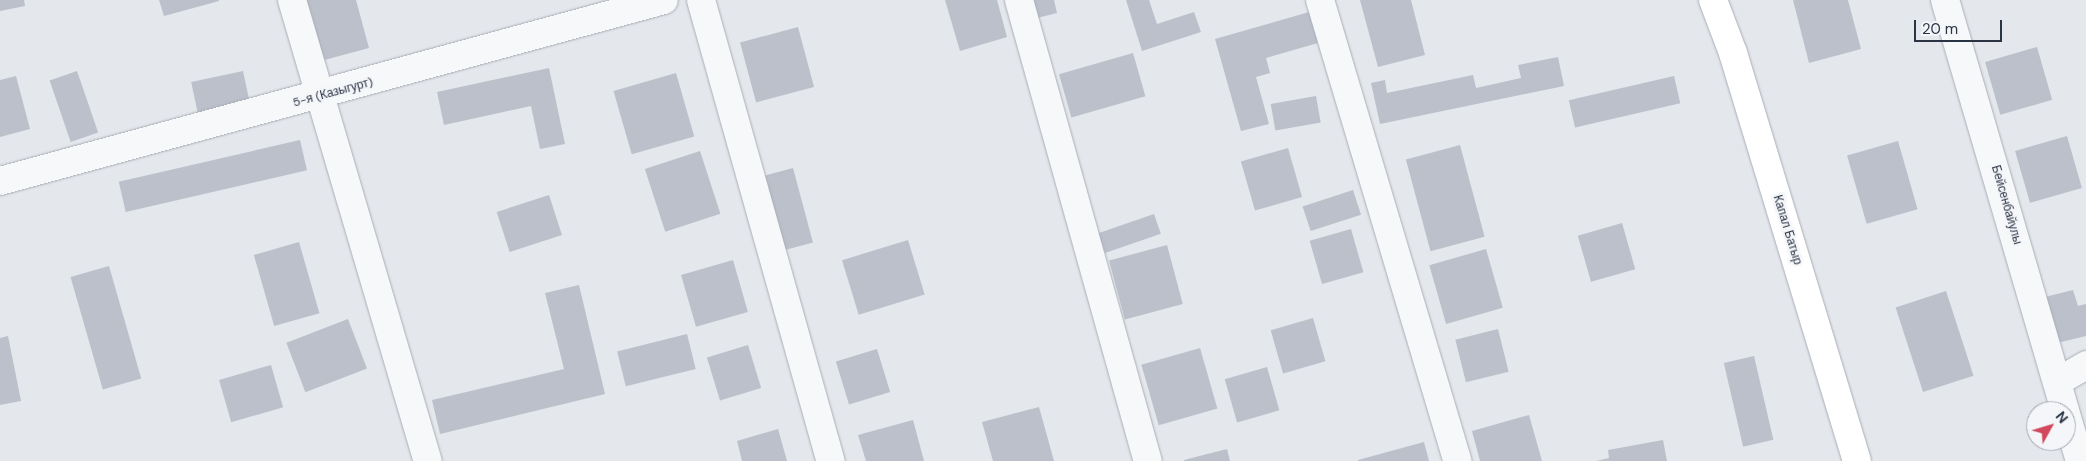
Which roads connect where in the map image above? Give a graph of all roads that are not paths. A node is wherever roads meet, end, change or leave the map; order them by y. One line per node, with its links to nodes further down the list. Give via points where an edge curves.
1 (292, 0): 8 (street)
2 (664, 0): 8 (street, 5-я (Казыгурт))
3 (701, 0): 15 (street)
4 (1019, 0): 16 (street)
5 (1320, 0): 17 (street)
6 (1712, 0): 18 (main road, Капал Батыр, via 1733,53)
7 (1945, 0): 11 (street, Бейсенбайулы)
8 (321, 96): 9 (street, 5-я (Казыгурт)); 14 (street)
9 (0, 181)
10 (2086, 365): 11 (street)
11 (2057, 382): 12 (street, Бейсенбайулы)
12 (2063, 401)
13 (2076, 447): 19 (street, Бейсенбайулы)
14 (428, 461)
15 (831, 461)
16 (1148, 461)
17 (1457, 461)
18 (1857, 461)
19 (2080, 461)

